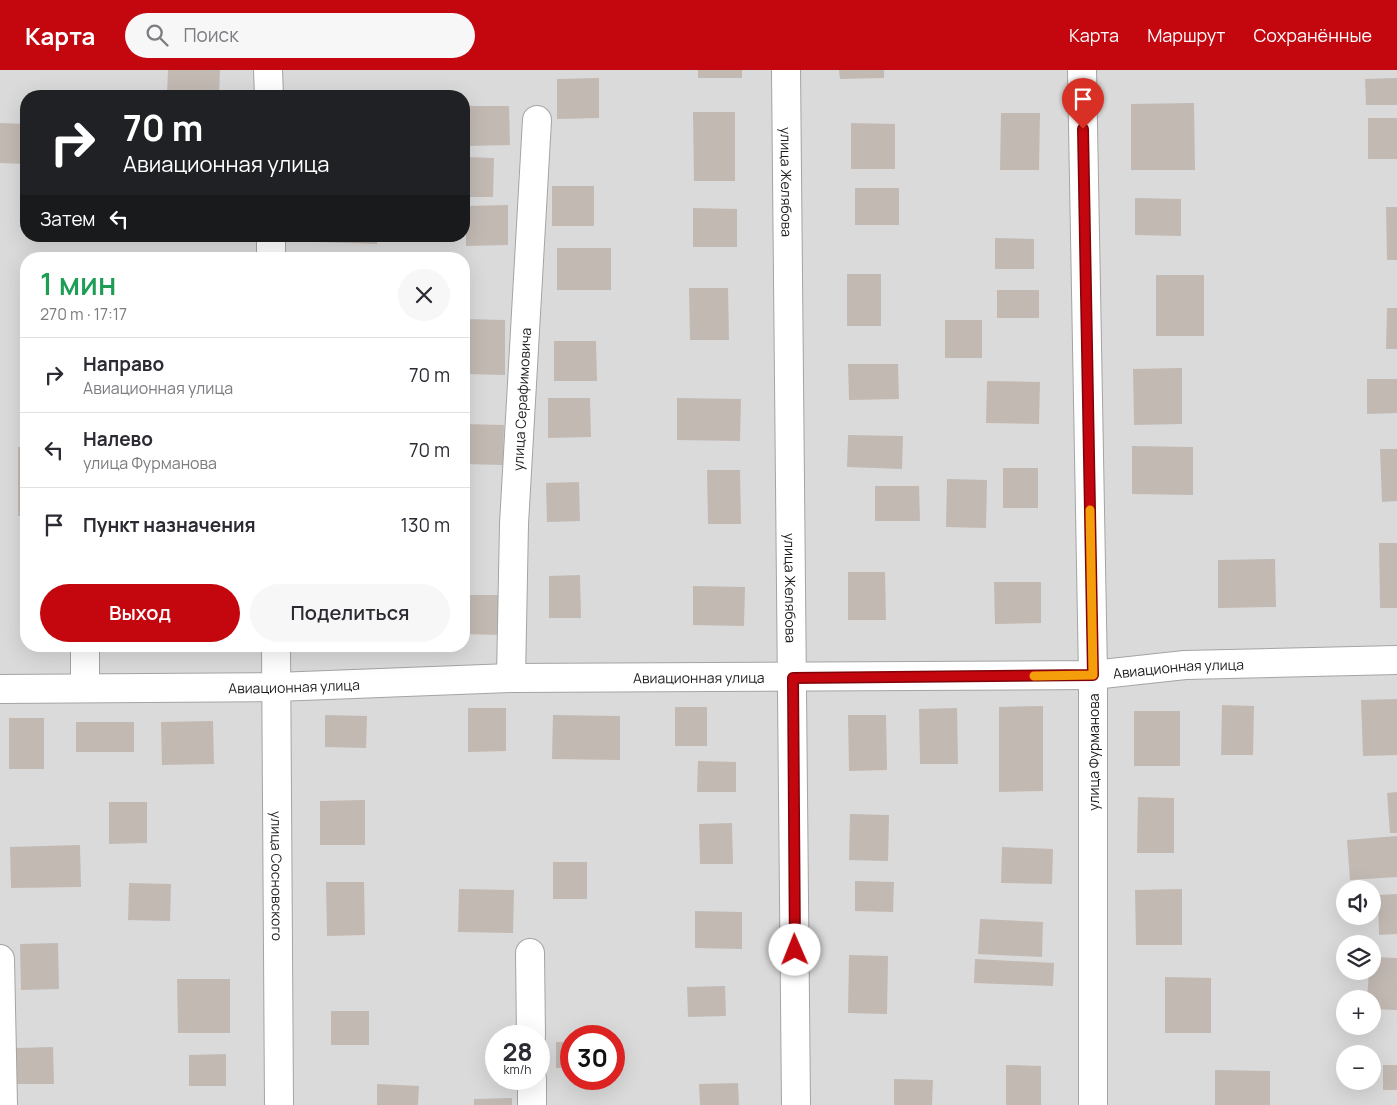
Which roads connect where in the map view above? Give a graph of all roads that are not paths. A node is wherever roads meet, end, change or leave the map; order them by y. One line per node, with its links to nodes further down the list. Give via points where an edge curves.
1 (268, 70): 4 (street)
2 (786, 70): 11 (street, улица Желябова)
3 (1082, 70): 9 (street, улица Фурманова)
4 (269, 90)
5 (537, 120): 10 (street, улица Серафимовича, via 514,524)
6 (85, 652): 13 (street)
7 (276, 652): 12 (street, улица Сосновского)
8 (1397, 660): 9 (street, Авиационная улица, via 1185,665)
9 (1093, 675): 11 (street, Авиационная улица); 23 (street, улица Фурманова)
10 (511, 678): 11 (street, Авиационная улица); 12 (street, Авиационная улица)
11 (793, 678): 22 (street, улица Желябова)
12 (276, 687): 13 (street, Авиационная улица); 20 (street, улица Сосновского)
13 (85, 688): 14 (street, Авиационная улица)
14 (0, 689)
15 (530, 953): 17 (street)
16 (0, 959): 19 (street)
17 (531, 1025)
18 (532, 1090): 21 (street)
19 (3, 1105)
20 (279, 1105)
21 (532, 1105)
22 (796, 1105)
23 (1094, 1105)

